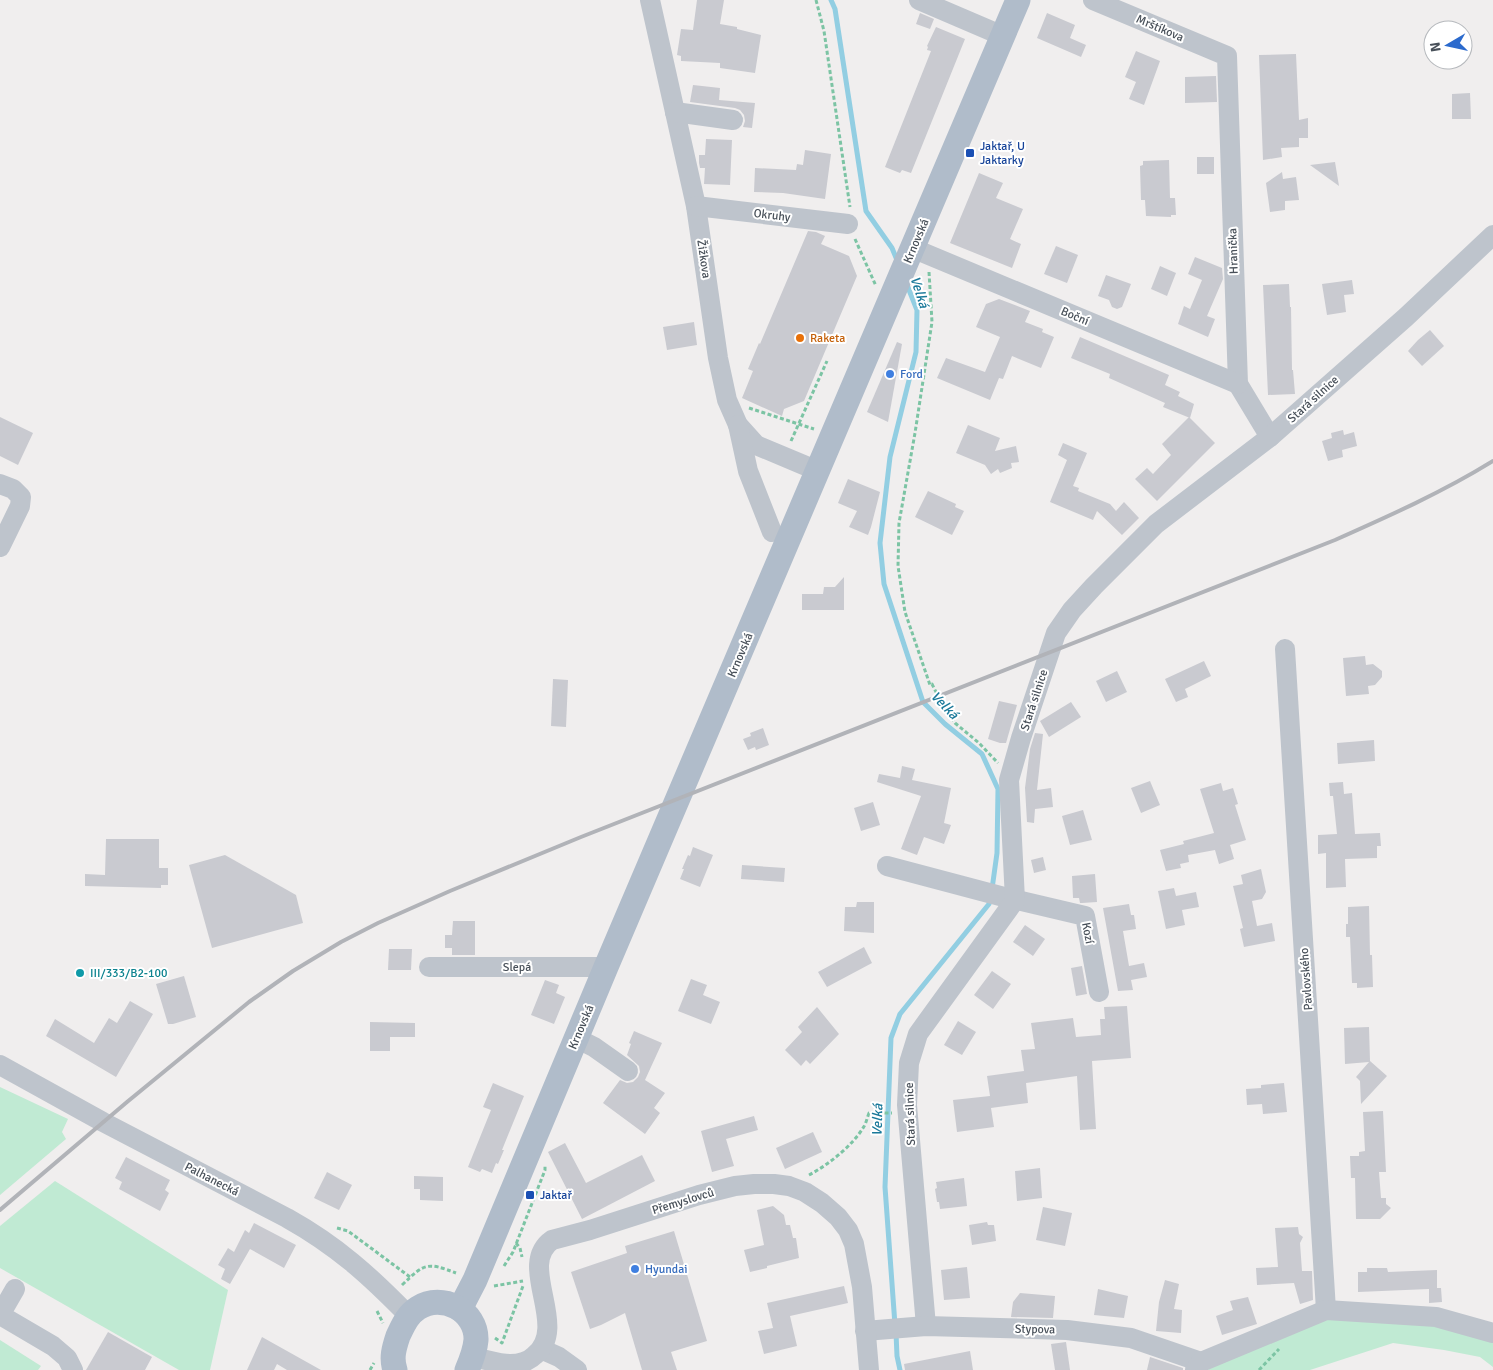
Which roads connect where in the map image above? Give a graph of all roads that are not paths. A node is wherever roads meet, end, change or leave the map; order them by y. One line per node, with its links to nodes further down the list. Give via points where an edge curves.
1 (650, 0): 7 (street, Žižkova)
2 (919, 0): 5 (street)
3 (1018, 0): 5 (main road, Krnovská)
4 (1093, 0): 6 (street, Mrštíkova)
5 (1003, 36): 12 (main road, Krnovská)
6 (1227, 56): 13 (street, Hranička)
7 (675, 112): 8 (street); 9 (street, Žižkova)
8 (733, 120)
9 (696, 206): 10 (street, Okruhy); 14 (street, Žižkova, via 718,358 727,400)
10 (848, 224)
11 (1493, 234): 15 (street, Stará silnice, via 1406,317)
12 (920, 251): 13 (street, Boční); 16 (main road, Krnovská, via 890,301)
13 (1238, 384): 15 (street, Hranička)
14 (738, 425): 16 (street, Žižkova, via 756,445); 18 (street, via 748,471)
15 (1270, 437): 22 (street, Stará silnice, via 1156,524 1072,610 1056,633 1009,780)
16 (818, 471): 24 (main road, Krnovská)
17 (0, 484): 19 (street, via 13,489 21,497 20,506)
18 (772, 532)
19 (0, 547)
20 (1285, 649): 31 (street, Pavlovského)
21 (887, 866): 22 (street)
22 (1002, 897): 25 (street, Kozí, via 1085,916); 33 (street, Stará silnice, via 918,1034 910,1063 907,1106)
23 (429, 967): 24 (street, Slepá)
24 (606, 967): 26 (main road, Krnovská)
25 (1099, 992)
26 (576, 1038): 28 (street); 30 (main road, Krnovská)
27 (0, 1065): 32 (street, Palhanecká, via 302,1226 396,1291)
28 (628, 1072)
29 (15, 1289): 39 (street, via 0,1315 54,1346)
30 (460, 1309): 32 (main road, via 436,1302 418,1308); 37 (main road, via 469,1318 475,1332)
31 (1326, 1310): 35 (street, via 1436,1317); 38 (street)
32 (409, 1316): 40 (main road, via 392,1356)
33 (920, 1327): 34 (street, Stypova); 38 (street, Stypova, via 1067,1330 1130,1338)
34 (872, 1330): 36 (street, Přemyslovců, via 854,1244 838,1217 805,1192 789,1186 746,1184 699,1195 550,1242 541,1253 539,1263 548,1328); 42 (street, Přemyslovců)
35 (1493, 1333)
36 (541, 1349): 37 (street, via 515,1364); 41 (street)
37 (470, 1363)
38 (1198, 1366)
39 (73, 1370)
40 (395, 1370)
41 (577, 1370)
42 (869, 1370)

